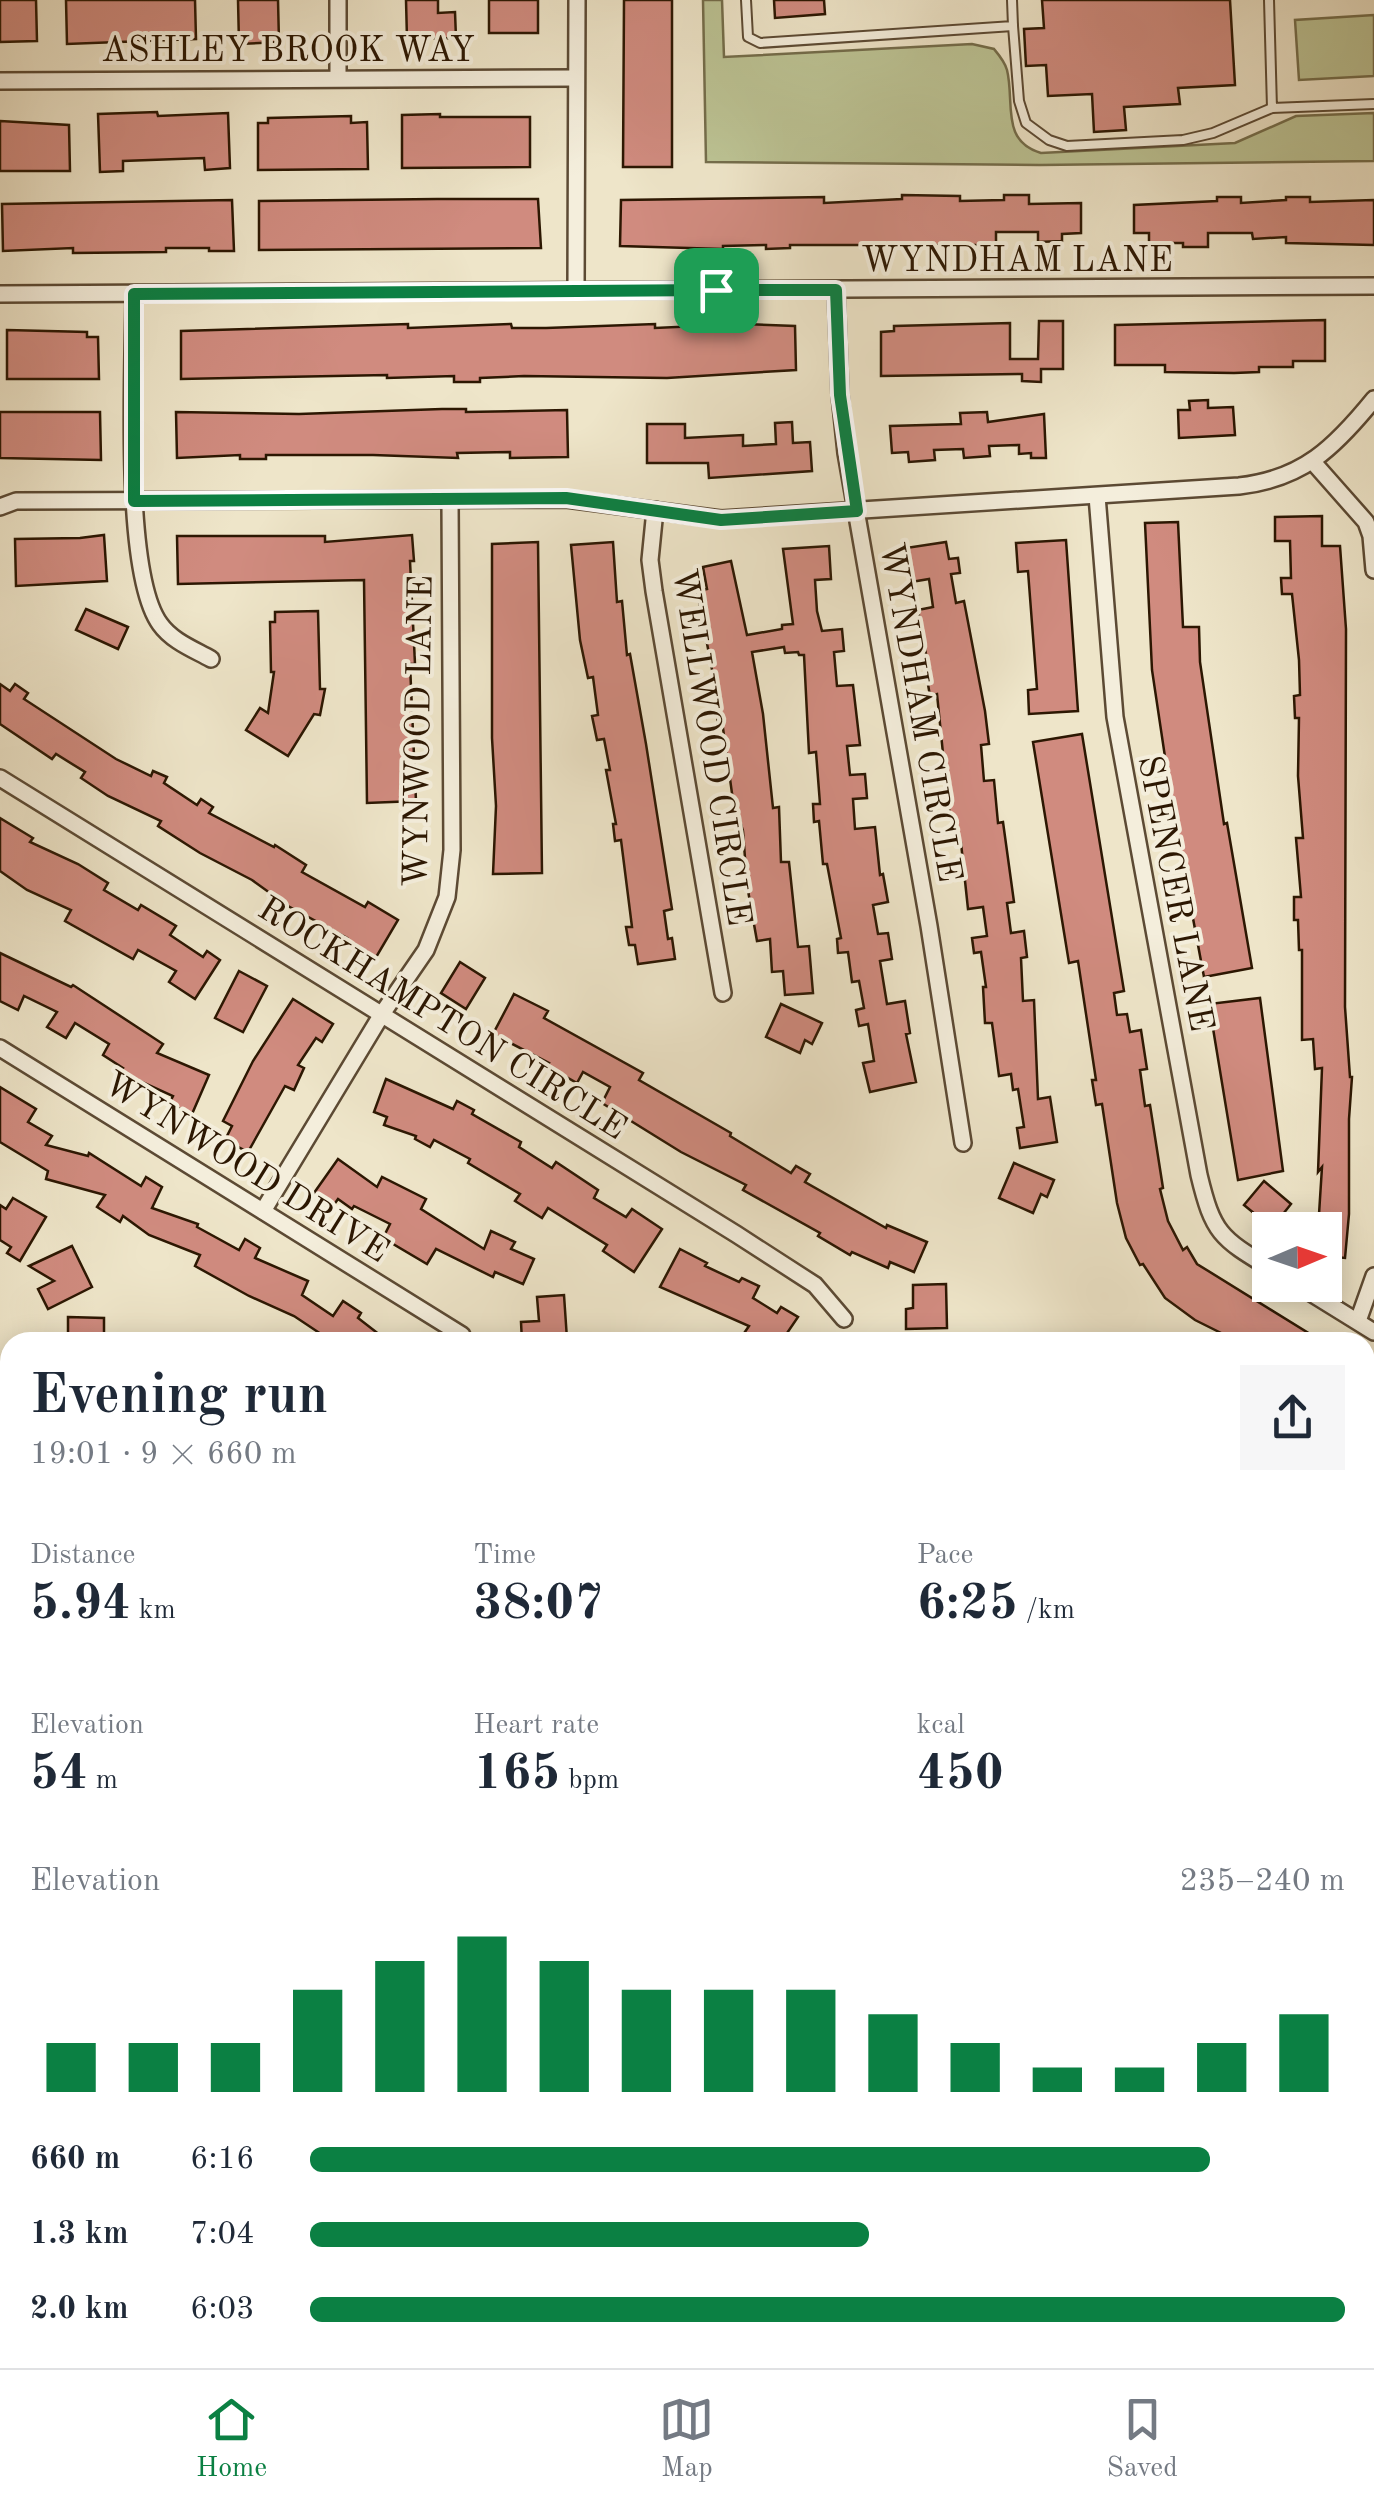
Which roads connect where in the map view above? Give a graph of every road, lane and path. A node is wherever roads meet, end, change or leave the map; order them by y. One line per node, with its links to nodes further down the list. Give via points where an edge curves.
1 (338, 0): 7 (street)
2 (577, 0): 8 (street)
3 (746, 0): 6 (lane, via 748,37 760,43)
4 (1012, 0): 6 (lane)
5 (1269, 0): 11 (lane)
6 (1013, 26): 11 (lane, via 1018,101 1026,123 1067,146 1183,140)
7 (338, 78): 8 (street, ASHLEY BROOK WAY); 9 (street, ASHLEY BROOK WAY)
8 (576, 78): 13 (street)
9 (0, 81)
10 (1374, 104): 11 (lane)
11 (1272, 108)
12 (1374, 286): 14 (street, WYNDHAM LANE)
13 (576, 290): 14 (street, WYNDHAM LANE); 16 (street, WYNDHAM LANE)
14 (836, 290): 24 (street, WYNDHAM CIRCLE, via 840,395)
15 (0, 294): 16 (street, WYNDHAM LANE)
16 (134, 294): 20 (street)
17 (1374, 399): 18 (street)
18 (1313, 462): 19 (street, via 1280,479 1245,486); 25 (street, via 1366,522)
19 (1097, 496): 24 (street); 33 (street, SPENCER LANE, via 1114,718 1199,1175 1220,1234)
20 (134, 501): 21 (street); 22 (street); 26 (street, via 154,616 175,639)
21 (450, 501): 23 (street, via 566,498); 29 (street, WYNWOOD LANE, via 450,876 426,950)
22 (0, 507)
23 (654, 510): 24 (street, via 721,520); 28 (street, WELLWOOD CIRCLE, via 654,591)
24 (857, 511): 31 (street, WYNDHAM CIRCLE)
25 (1374, 570)
26 (210, 659)
27 (0, 778): 29 (street, ROCKHAMPTON CIRCLE)
28 (723, 993)
29 (382, 1014): 32 (street, WYNWOOD LANE); 36 (street, ROCKHAMPTON CIRCLE, via 800,1275)
30 (0, 1048): 32 (street, WYNWOOD DRIVE)
31 (963, 1142)
32 (263, 1211): 38 (street, WYNWOOD DRIVE)
33 (1252, 1256)
34 (1374, 1276): 37 (street)
35 (1326, 1302): 37 (street)
36 (844, 1319)
37 (1358, 1322): 39 (street)
38 (457, 1332)
39 (1374, 1332)

